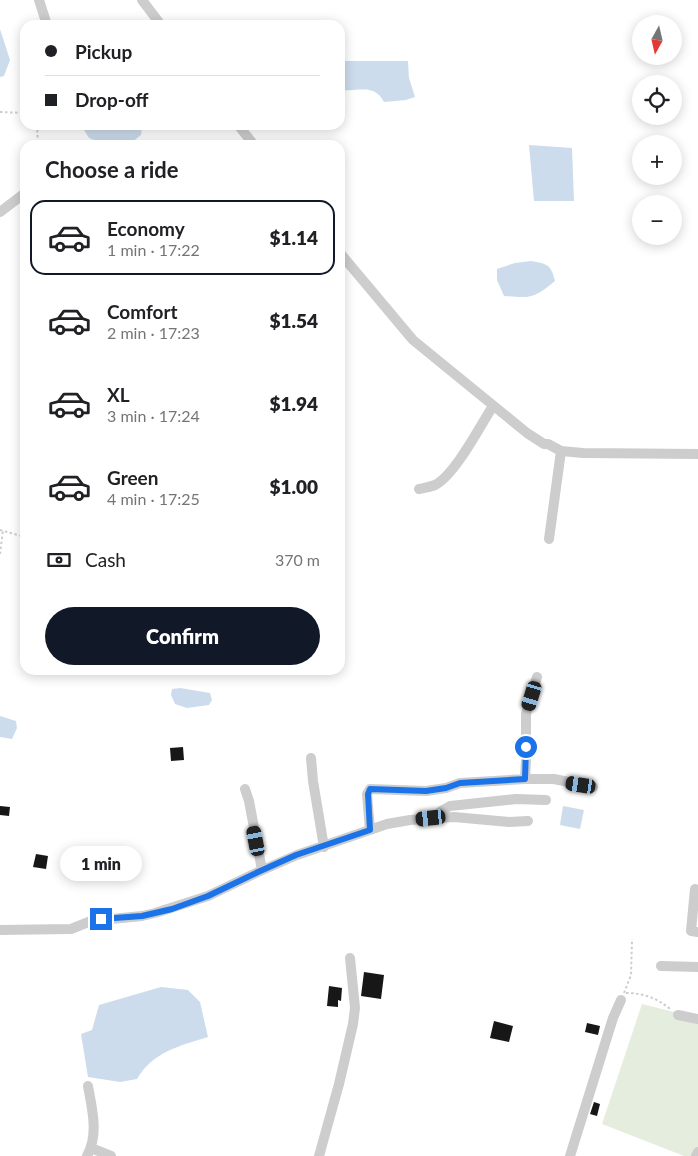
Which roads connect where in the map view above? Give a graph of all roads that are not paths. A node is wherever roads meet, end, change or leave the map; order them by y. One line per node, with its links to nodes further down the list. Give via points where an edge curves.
1 (40, 0): 3 (street)
2 (142, 0): 4 (street)
3 (46, 20)
4 (157, 20)
5 (242, 130): 6 (street)
6 (250, 140)
7 (20, 196): 8 (street)
8 (0, 212)
9 (345, 259): 10 (street, via 413,340)
10 (493, 406): 11 (street, via 527,433); 13 (street, via 462,456 443,479)
11 (561, 451): 12 (street); 14 (street)
12 (698, 454)
13 (419, 489)
14 (549, 539)
15 (537, 677): 17 (street, via 526,714)
16 (311, 758): 24 (street)
17 (525, 779): 18 (street, via 554,779); 23 (street, via 460,783 426,791 370,789)
18 (593, 787)
19 (245, 789): 25 (street)
20 (546, 800): 21 (street, via 516,799 450,806 441,811)
21 (441, 818): 22 (street); 23 (street, via 387,824)
22 (528, 822)
23 (370, 830): 24 (street)
24 (324, 847): 25 (street)
25 (262, 870): 27 (street, via 208,896 156,913 91,921 71,929)
26 (695, 890): 28 (street, via 691,931)
27 (0, 930)
28 (698, 932)
29 (350, 958): 39 (street, via 355,1008 353,1024)
30 (661, 966): 31 (street)
31 (698, 967)
32 (622, 996): 40 (street)
33 (678, 1015): 34 (street)
34 (698, 1019)
35 (88, 1086): 36 (street, via 94,1131)
36 (89, 1152): 38 (street)
37 (698, 1152): 41 (street)
38 (111, 1156)
39 (319, 1156)
40 (570, 1156)
41 (696, 1156)

